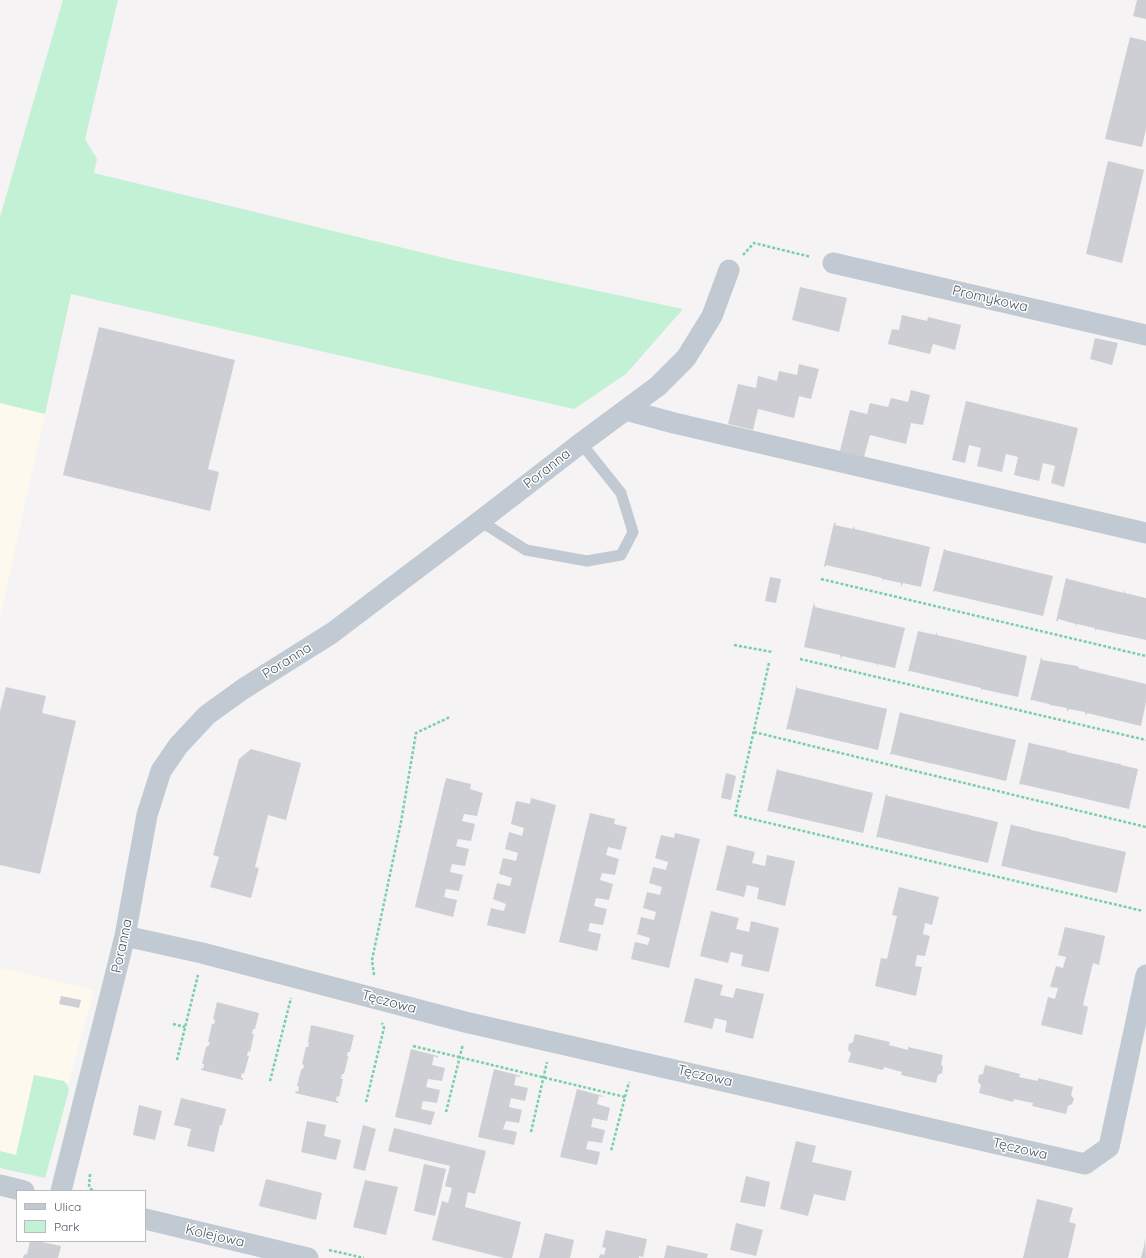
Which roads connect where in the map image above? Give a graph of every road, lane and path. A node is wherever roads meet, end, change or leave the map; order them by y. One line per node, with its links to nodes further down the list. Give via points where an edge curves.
1 (833, 263): 2 (path, via 754,244); 3 (street, Promykowa)
2 (728, 270): 4 (street, Poranna, via 712,316 686,358 658,386)
3 (1146, 335)
4 (626, 410): 5 (street, Poranna); 7 (street)
5 (581, 443): 6 (street, Poranna); 6 (lane, via 621,494 633,532 621,555 587,561 526,550)
6 (480, 521): 19 (street, Poranna, via 332,633 207,715 178,746 161,771 147,815)
7 (1146, 533)
8 (821, 579): 11 (path)
9 (734, 645): 10 (path)
10 (772, 652)
11 (1146, 656)
12 (800, 659): 16 (path)
13 (769, 663): 15 (path)
14 (450, 717): 23 (path, via 416,733 401,822 372,960)
15 (754, 732): 17 (path); 18 (path, via 735,815)
16 (1146, 740)
17 (1146, 827)
18 (1143, 911)
19 (125, 936): 20 (street, Tęczowa); 39 (street, Poranna)
20 (202, 953): 22 (street, Tęczowa); 26 (path)
21 (1146, 975): 27 (street, Tęczowa, via 1109,1147 1085,1164)
22 (296, 978): 23 (street, Tęczowa); 32 (path)
23 (377, 999): 24 (street, Tęczowa); 33 (path, via 384,1028)
24 (468, 1023): 27 (street, Tęczowa); 29 (path)
25 (173, 1024): 26 (path)
26 (186, 1027): 30 (path)
27 (552, 1042): 31 (path)
28 (413, 1046): 29 (path)
29 (460, 1057): 31 (path); 34 (path)
30 (178, 1060)
31 (543, 1077): 35 (path); 36 (path, via 625,1097)
32 (270, 1081)
33 (366, 1102)
34 (446, 1112)
35 (531, 1132)
36 (611, 1151)
37 (0, 1185): 38 (street)
38 (20, 1190)
39 (61, 1190)
40 (146, 1219): 41 (street, Kolejowa)
41 (308, 1258)

